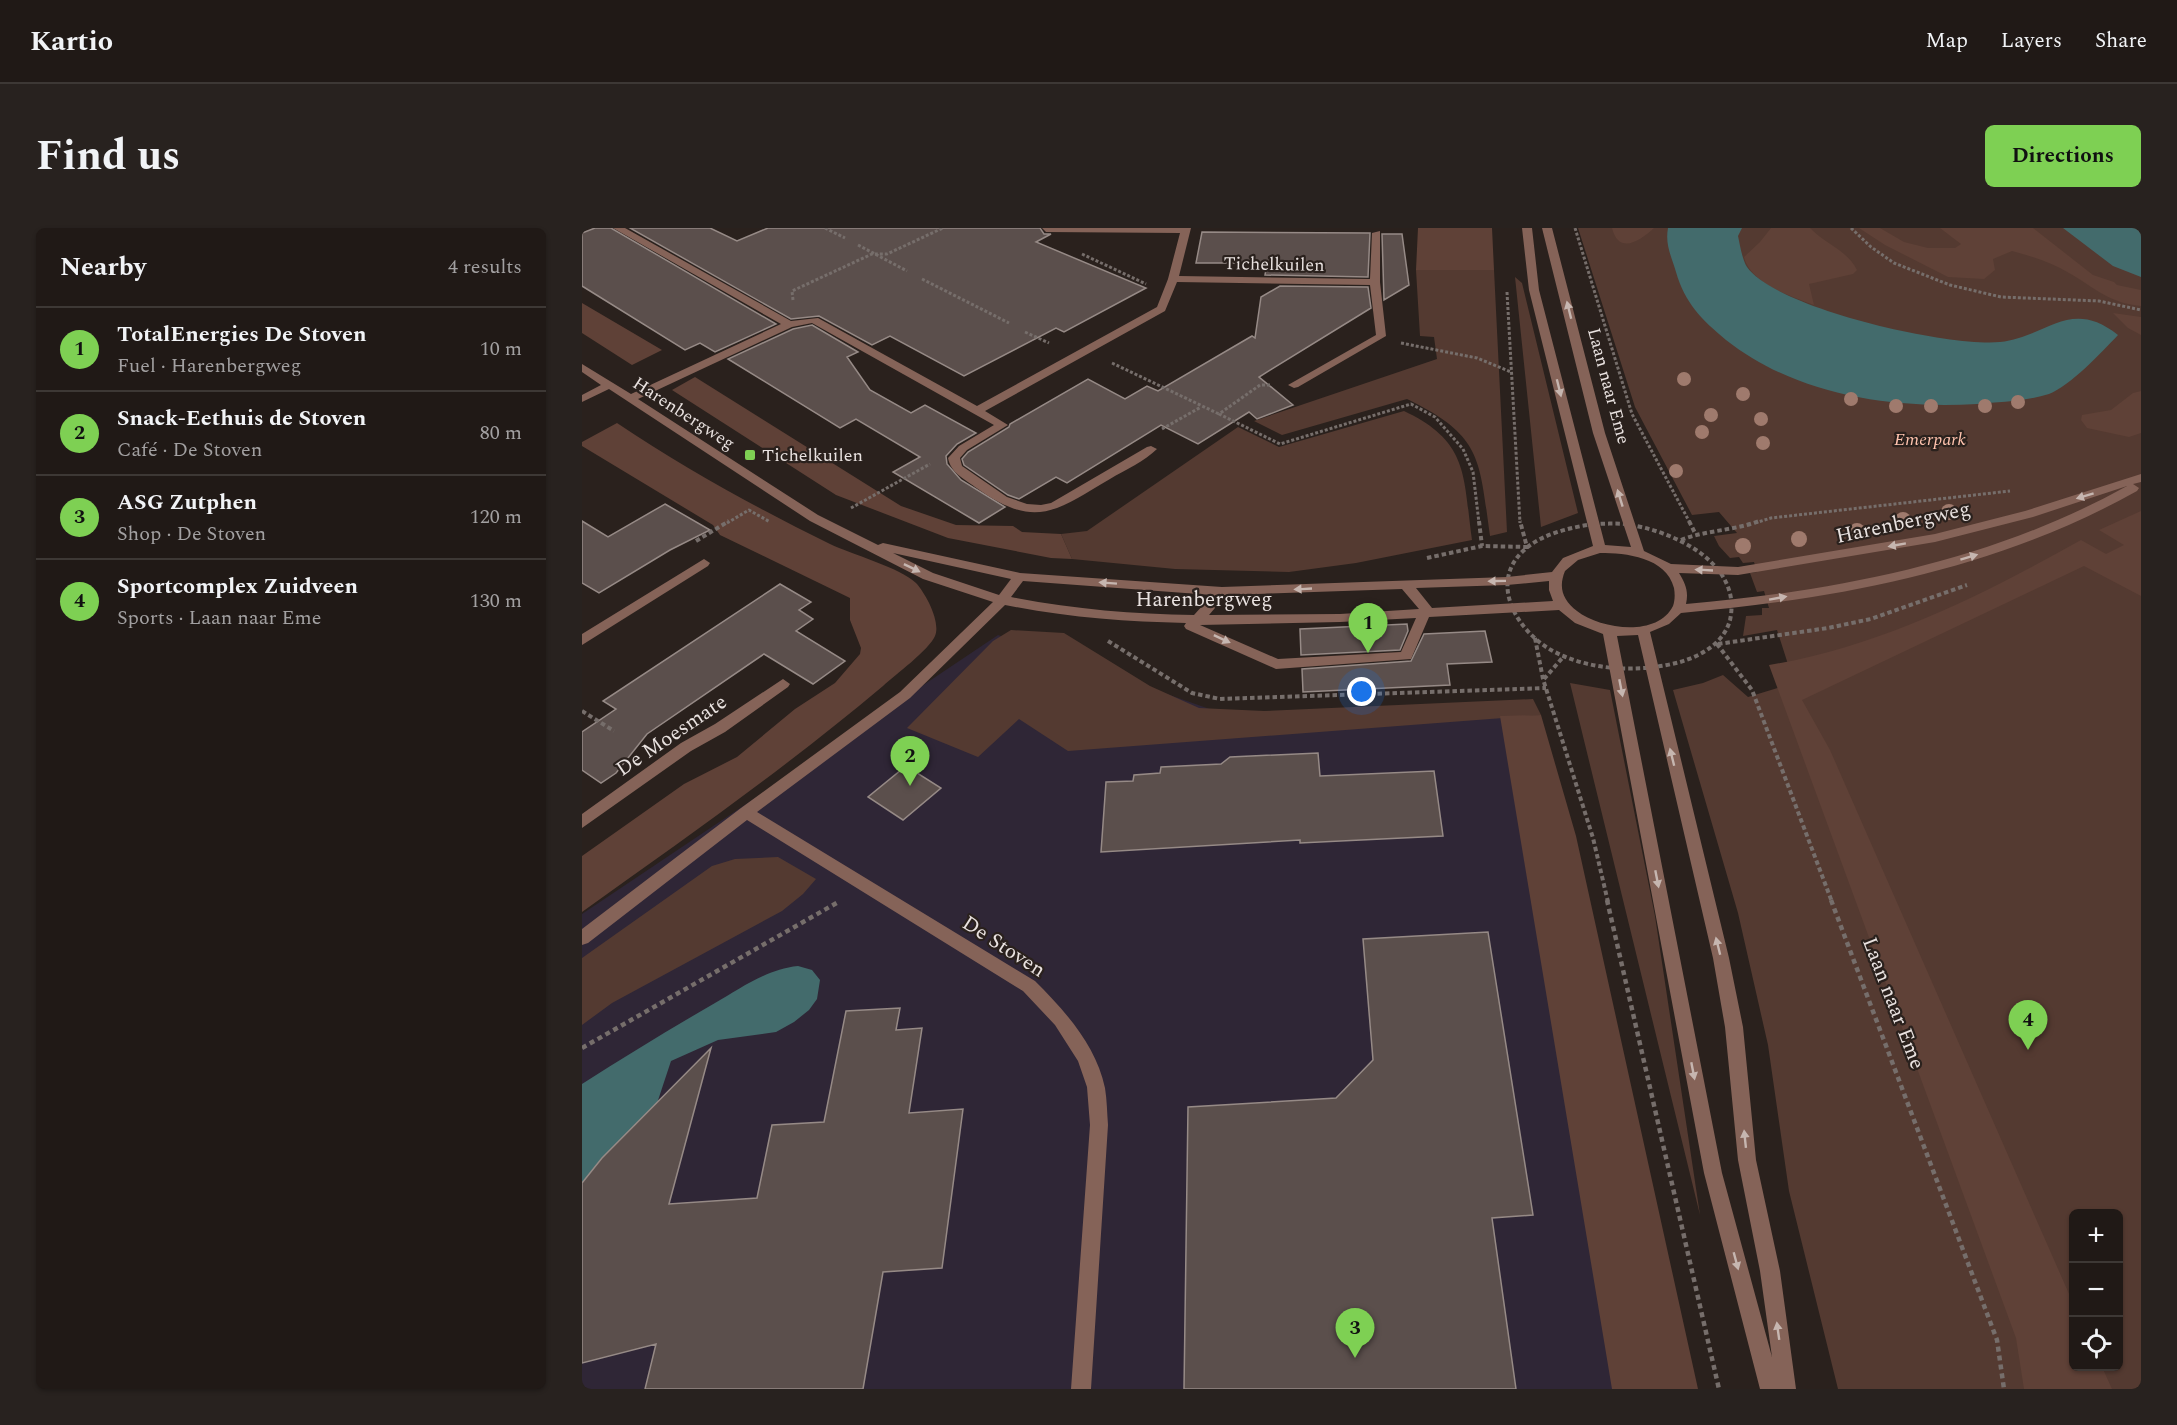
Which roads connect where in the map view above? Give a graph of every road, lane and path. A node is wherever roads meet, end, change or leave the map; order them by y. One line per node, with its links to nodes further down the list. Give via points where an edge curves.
1 (618, 228): 22 (street)
2 (825, 228): 11 (path)
3 (943, 228): 13 (path, via 887,254)
4 (1527, 228): 44 (street, one-way to 44, via 1534,290)
5 (1547, 228): 45 (street, Laan naar Eme, one-way to 5, via 1591,405)
6 (1575, 228): 39 (path, Laan naar Eme, via 1632,414)
7 (1851, 228): 21 (path, via 1894,263 1950,285 2001,297 2099,301)
8 (1046, 229): 9 (street)
9 (1185, 229): 17 (street)
10 (1377, 233): 19 (street)
11 (845, 238)
12 (858, 245): 13 (path)
13 (872, 254): 15 (path); 22 (path, via 792,291 793,301)
14 (1081, 254): 20 (path)
15 (908, 271)
16 (922, 279): 23 (path)
17 (1173, 279): 19 (street, Tichelkuilen); 26 (street, via 1161,309)
18 (1506, 281): 28 (path)
19 (1375, 282): 25 (street)
20 (1153, 287)
21 (2141, 310)
22 (770, 312): 24 (street)
23 (1009, 323)
24 (789, 324): 32 (street); 33 (street, via 814,320)
25 (1381, 336): 28 (path, via 1477,357); 30 (street)
26 (1094, 347): 33 (street); 34 (path, via 1104,360)
27 (582, 367): 29 (street, Harenbergweg)
28 (1511, 372): 43 (path, via 1520,523)
29 (609, 385): 31 (street); 32 (street, Harenbergweg)
30 (1294, 385): 34 (path, via 1260,385)
31 (582, 399)
32 (629, 399): 41 (street, Harenbergweg, via 814,518)
33 (979, 410): 35 (street, via 1002,425 963,448 954,458 956,468 1015,507 1055,506)
34 (1219, 414): 42 (path, via 1280,444 1411,404 1435,417 1463,449 1473,472)
35 (1152, 449)
36 (2141, 478): 47 (street, Harenbergweg, one-way to 47, via 2029,514 1935,538 1738,571)
37 (2141, 484): 54 (street, one-way to 37, via 1748,603 1934,567 2012,544 2074,519)
38 (2020, 490): 39 (path, Harenbergweg, via 1771,518 1739,529)
39 (1695, 533): 40 (path, Harenbergweg)
40 (1680, 540)
41 (860, 542): 49 (street, Harenbergweg); 52 (street, Harenbergweg, one-way to 52, via 928,576)
42 (1482, 546)
43 (1527, 547)
44 (1600, 549): 45 (street); 48 (street, via 1572,558)
45 (1639, 553): 47 (street)
46 (704, 562): 60 (street)
47 (1668, 568): 54 (street, via 1683,595)
48 (1556, 576): 50 (street, Harenbergweg, one-way to 50); 53 (street, via 1554,591)
49 (1020, 578): 51 (street, Harenbergweg, one-way to 49); 52 (street)
50 (1404, 583): 51 (street, Harenbergweg, one-way to 51); 55 (street, via 1426,609)
51 (1222, 591): 56 (street)
52 (1002, 600): 56 (street, Harenbergweg, via 1058,611); 67 (street, via 905,695)
53 (1562, 605): 55 (street, Harenbergweg); 57 (street, via 1590,625)
54 (1678, 609): 58 (street, via 1670,618)
55 (1424, 614): 56 (street, Harenbergweg); 56 (street, one-way to 55, via 1191,626 1276,664 1406,656)
56 (1197, 619)
57 (1609, 630): 58 (street); 74 (street, one-way to 74, via 1713,1173)
58 (1643, 630): 75 (street, one-way to 58, via 1770,1271 1747,1160 1734,1027)
59 (1535, 638): 63 (path)
60 (582, 640)
61 (1718, 644): 76 (path, Laan naar Eme, via 1752,690 1997,1341)
62 (1564, 656): 63 (path)
63 (1544, 679): 73 (path, via 1593,838)
64 (783, 684): 68 (street, De Moesmate)
65 (582, 711): 66 (path)
66 (614, 731)
67 (746, 812): 69 (street, De Stoven); 70 (street)
68 (582, 822)
69 (866, 886): 71 (path); 72 (street, De Stoven, via 1029,986 1059,1015 1083,1053 1096,1087 1099,1125)
70 (582, 938)
71 (582, 1048)
72 (1081, 1389)
73 (1719, 1389)
74 (1770, 1389)
75 (1786, 1389)
76 (2004, 1389)

